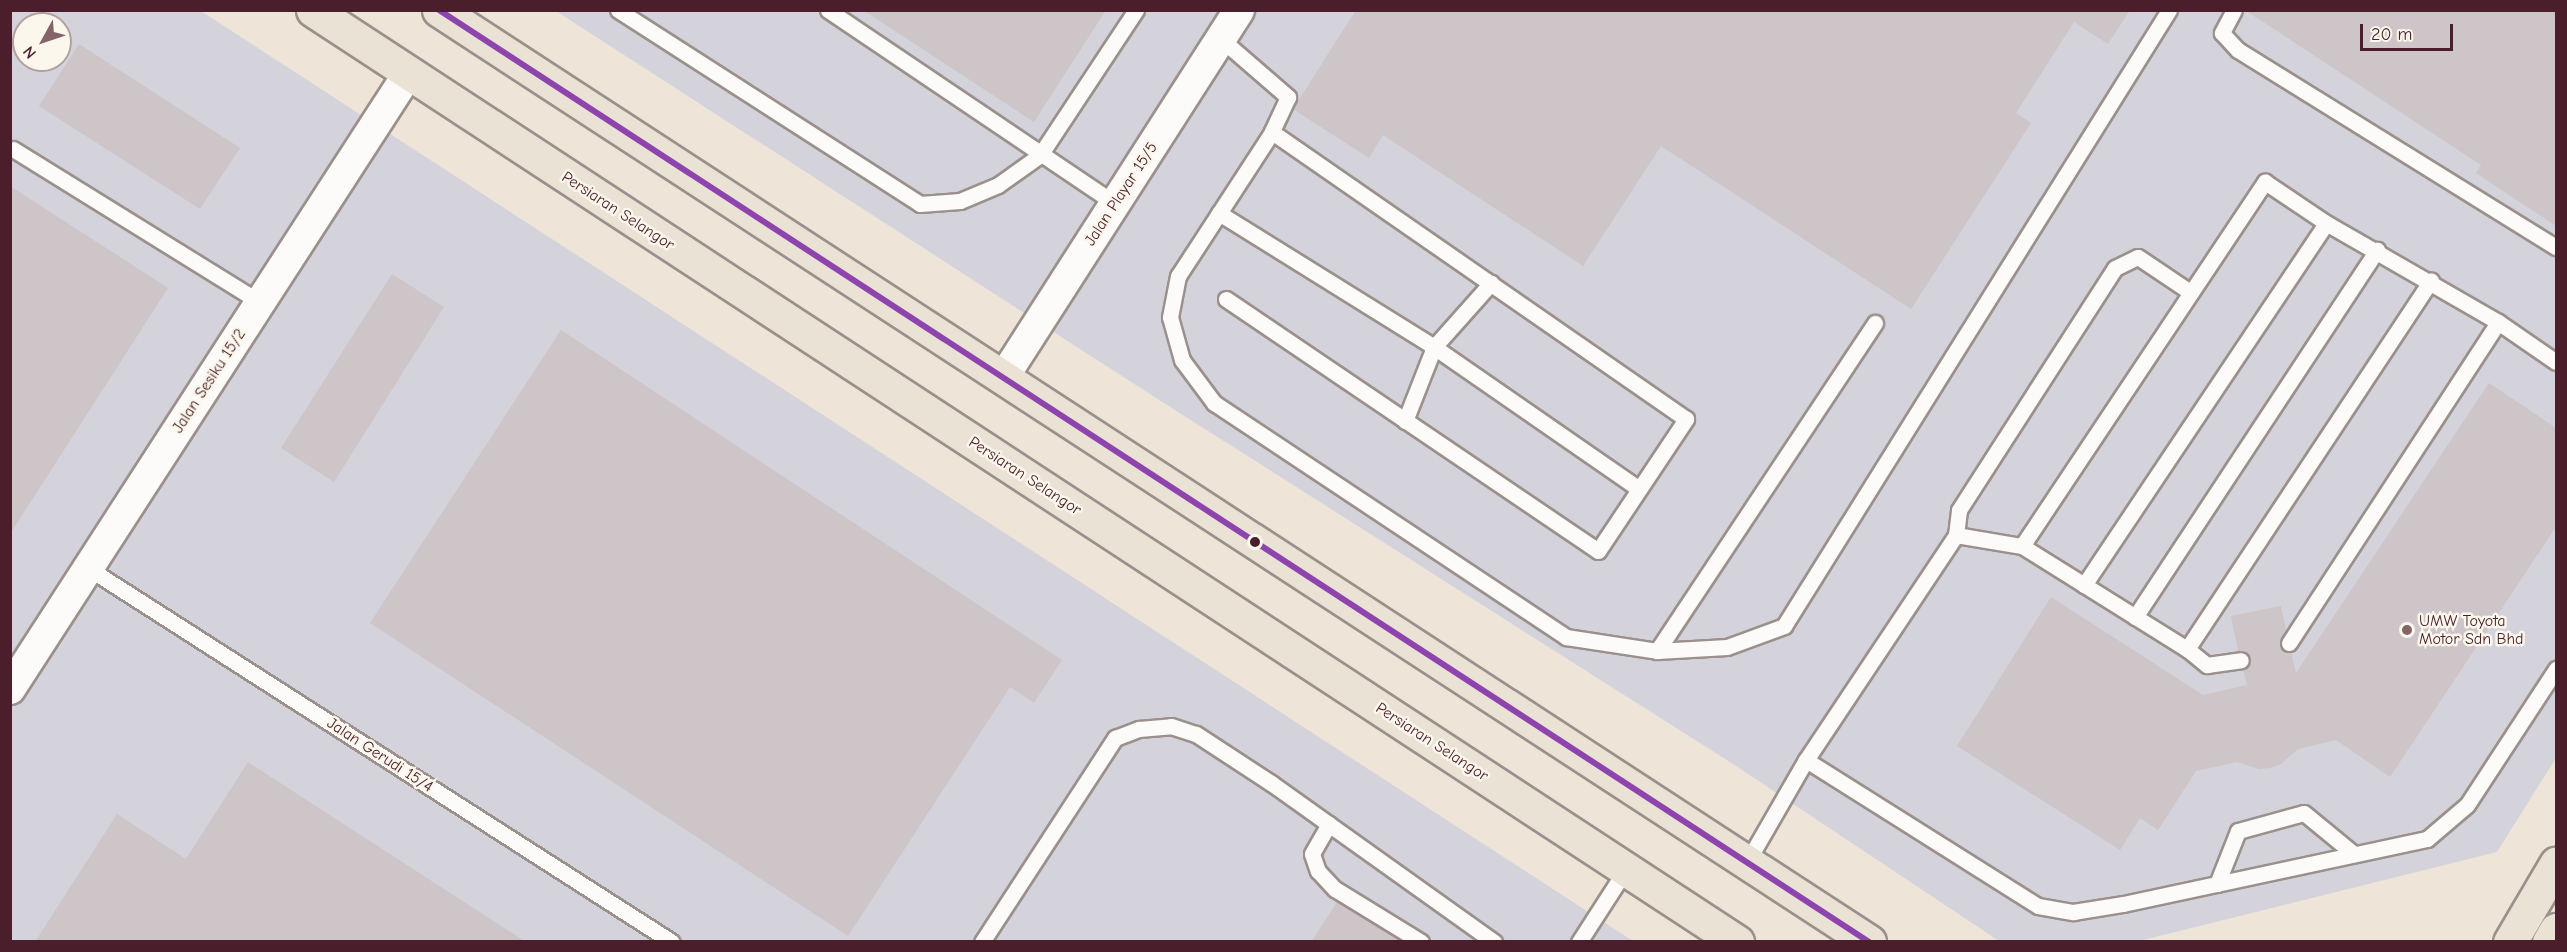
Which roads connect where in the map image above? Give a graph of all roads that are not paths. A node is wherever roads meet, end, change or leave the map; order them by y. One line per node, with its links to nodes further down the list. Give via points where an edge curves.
1 (313, 10): 10 (main road, Persiaran Selangor)
2 (439, 10): 28 (main road)
3 (618, 10): 13 (lane, via 920,204 960,201 998,185)
4 (828, 10): 13 (lane)
5 (1136, 10): 13 (lane)
6 (1239, 10): 9 (street, Jalan Playar 15/5)
7 (2169, 10): 38 (lane, via 1784,626 1727,647)
8 (2234, 10): 17 (lane, via 2222,33 2238,50)
9 (1221, 39): 11 (lane, via 1288,97); 14 (street, Jalan Playar 15/5)
10 (408, 74): 23 (street, Jalan Sesiku 15/2); 47 (main road, Persiaran Selangor)
11 (1272, 132): 15 (lane); 20 (lane)
12 (14, 149): 23 (lane)
13 (1040, 155): 14 (lane)
14 (1116, 204): 28 (street, Jalan Playar 15/5)
15 (1219, 213): 26 (lane); 38 (lane, via 1178,276 1170,317 1182,360 1214,403 1566,637)
16 (2326, 223): 18 (lane); 21 (lane, via 2265,182); 34 (lane)
17 (2556, 248)
18 (2377, 250): 19 (lane); 35 (lane)
19 (2431, 281): 24 (lane); 37 (lane)
20 (1491, 283): 26 (lane); 30 (lane, via 1686,418)
21 (2190, 292): 31 (lane, via 2138,257 2115,268 1959,510); 32 (lane)
22 (1226, 299): 29 (lane)
23 (260, 302): 33 (street, Jalan Sesiku 15/2)
24 (2498, 322): 27 (lane); 36 (lane)
25 (1875, 323): 38 (lane)
26 (1434, 347): 29 (lane); 30 (lane)
27 (2556, 362)
28 (1003, 378): 45 (main road)
29 (1405, 421): 30 (lane, via 1598,551)
30 (1639, 489)
31 (1956, 535): 32 (lane); 42 (lane)
32 (2022, 546): 34 (lane)
33 (88, 568): 41 (street, Jalan Sesiku 15/2); 50 (lane, Jalan Gerudi 15/4)
34 (2084, 585): 35 (lane)
35 (2135, 617): 37 (lane)
36 (2289, 643)
37 (2187, 649): 39 (lane, via 2207,664)
38 (1657, 651)
39 (2241, 660)
40 (2556, 669): 44 (lane, via 2467,805 2427,839)
41 (10, 689)
42 (1806, 760): 45 (lane); 48 (lane, via 2038,906 2073,912)
43 (1329, 824): 51 (lane, via 1196,734 1170,726 1139,729 1115,738); 52 (lane, via 1312,854 1318,871 1335,889); 53 (lane)
44 (2354, 854): 48 (lane); 48 (lane, via 2304,813 2238,831)
45 (1747, 862): 56 (main road)
46 (2556, 864): 57 (main road)
47 (1626, 869): 54 (lane); 55 (main road, Persiaran Selangor)
48 (2217, 884)
49 (2556, 930): 58 (main road)
50 (672, 942)
51 (982, 942)
52 (1421, 942)
53 (1494, 942)
54 (1579, 942)
55 (1737, 942)
56 (1869, 942)
57 (2510, 942)
58 (2549, 942)

